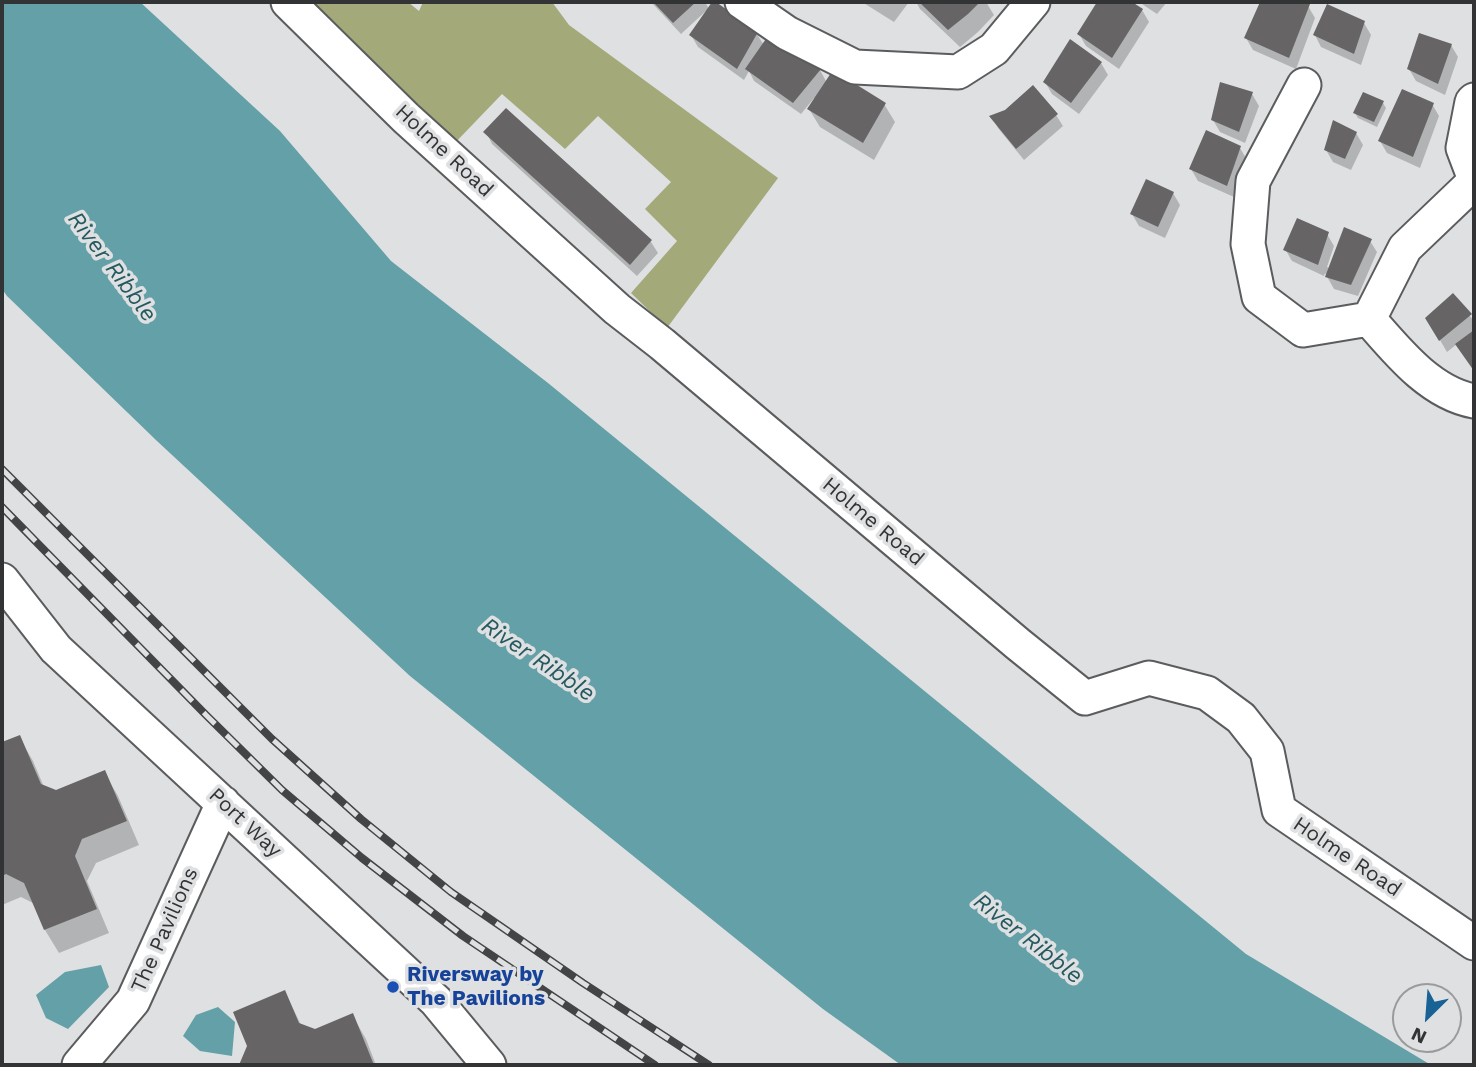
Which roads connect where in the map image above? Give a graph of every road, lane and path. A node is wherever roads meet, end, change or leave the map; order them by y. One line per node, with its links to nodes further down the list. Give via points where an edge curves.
1 (288, 2): 11 (street, Holme Road, via 406,118 617,309 1085,698 1149,678 1207,693 1241,718 1267,751 1279,810)
2 (742, 2): 3 (street, via 787,33 855,67 958,72 994,49)
3 (1033, 2)
4 (1304, 85): 7 (street, via 1253,181 1248,244 1259,297 1303,330)
5 (1474, 100): 6 (street, via 1463,148)
6 (1474, 180): 7 (street, via 1405,248)
7 (1369, 319): 8 (street, via 1422,374)
8 (1474, 401)
9 (2, 580): 10 (street, Port Way, via 56,649)
10 (223, 803): 12 (street, The Pavilions, via 133,1001); 13 (street, Port Way, via 436,1001)
11 (1474, 943)
12 (90, 1060)
13 (489, 1065)

